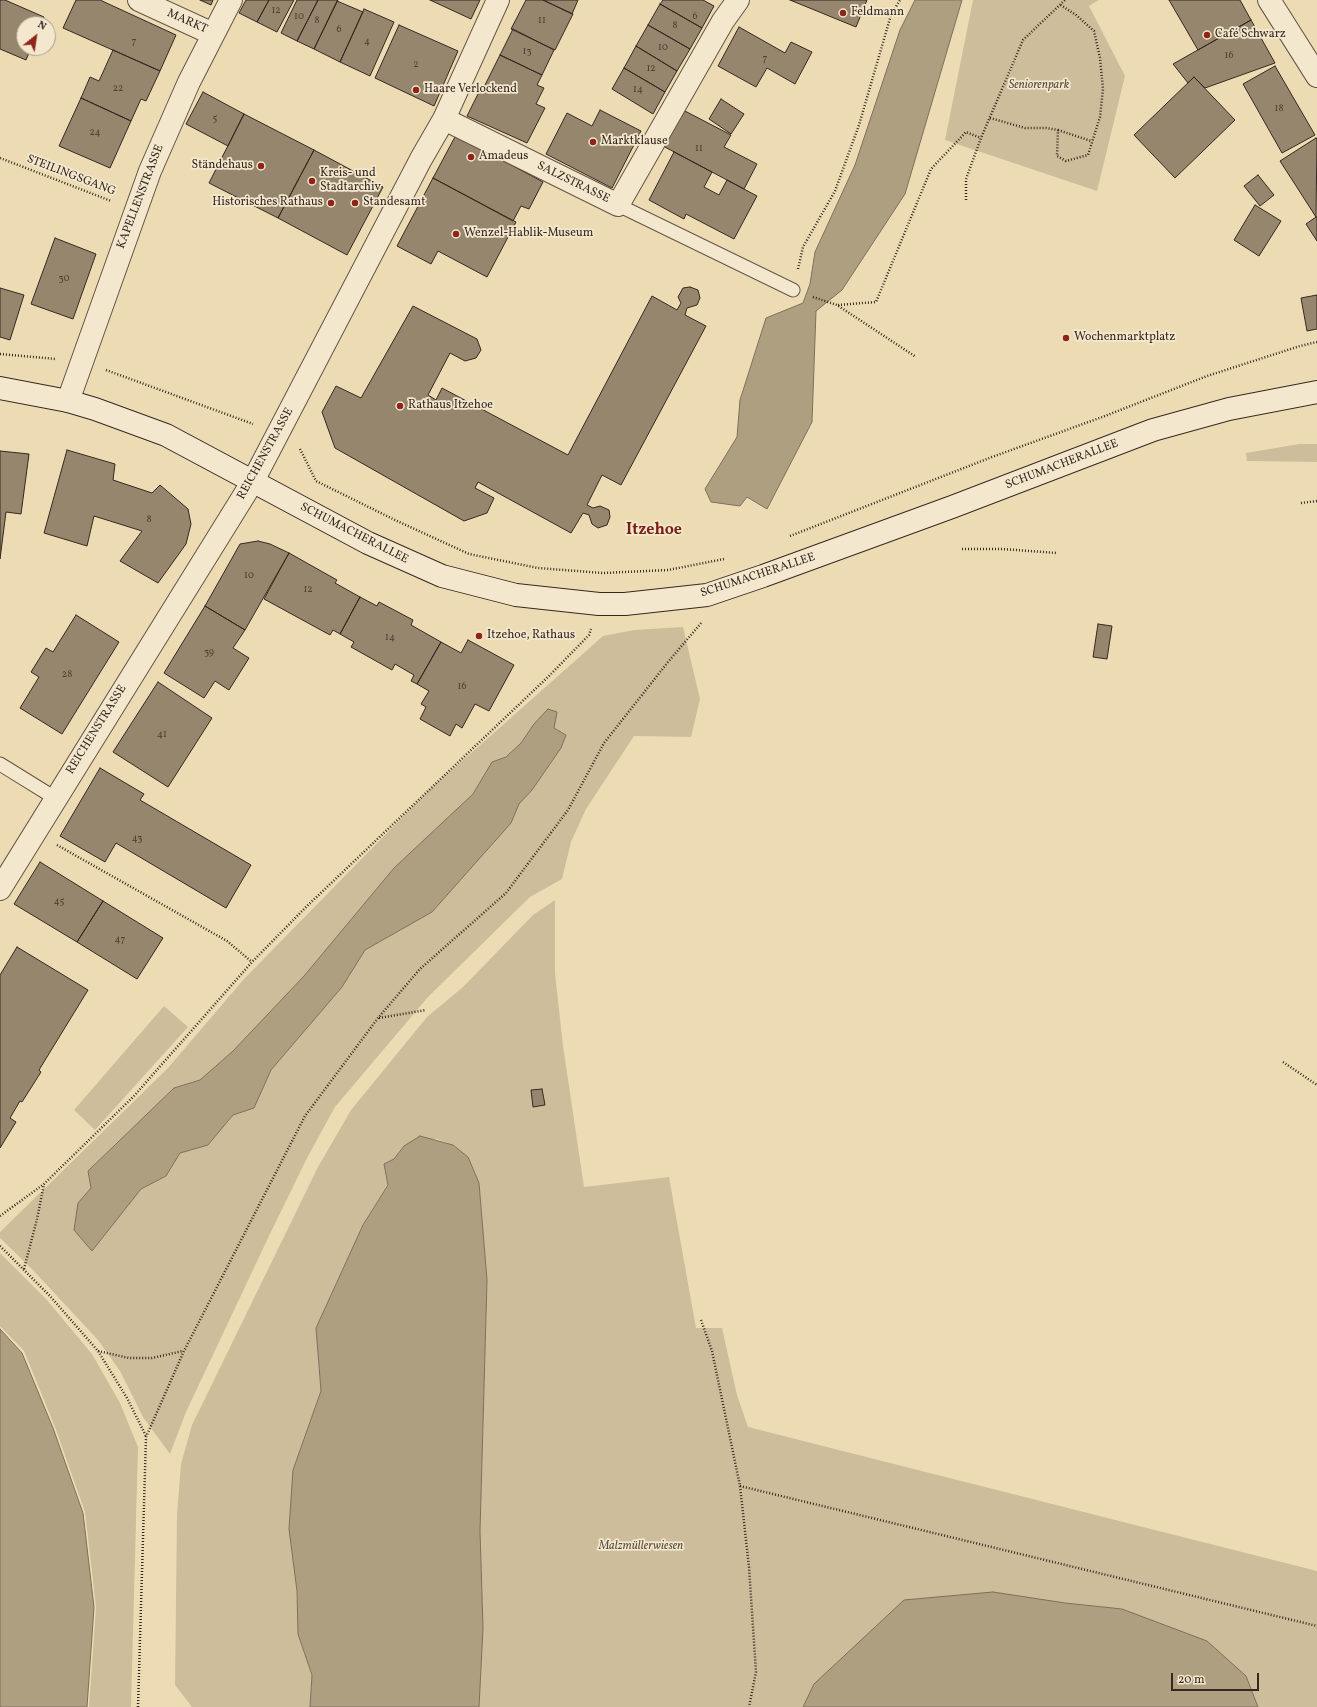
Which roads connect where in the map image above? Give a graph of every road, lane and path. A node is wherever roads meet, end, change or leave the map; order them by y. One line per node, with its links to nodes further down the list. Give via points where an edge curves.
1 (139, 0): 9 (street, MARKT)
2 (231, 0): 9 (street, KAPELLENSTRASSE)
3 (498, 0): 12 (street, REICHENSTRASSE)
4 (738, 0): 18 (street, SALZSTRASSE, via 723,21)
5 (900, 0): 20 (path, via 892,14 859,124 835,191 803,247)
6 (1065, 0): 8 (path)
7 (1269, 0): 10 (street)
8 (1059, 4): 11 (path, via 1023,40); 15 (path, via 1094,31 1103,89 1100,117)
9 (214, 34): 19 (street, KAPELLENSTRASSE, via 167,130)
10 (1317, 76)
11 (990, 118): 13 (path, via 1025,128); 14 (path)
12 (444, 119): 18 (street, SALZSTRASSE); 28 (street, REICHENSTRASSE)
13 (1058, 130): 15 (path); 15 (path, via 1057,156 1066,162 1088,155)
14 (981, 138): 17 (path, via 966,179); 23 (path, via 966,132 931,169 876,302 837,305)
15 (1091, 140)
16 (0, 158): 19 (path, STEILINGSGANG)
17 (966, 200)
18 (618, 205): 20 (lane)
19 (136, 211): 24 (street, KAPELLENSTRASSE)
20 (793, 290)
21 (1317, 342): 32 (path, via 1207,376)
22 (0, 354): 24 (path, via 57,359)
23 (916, 357)
24 (81, 364): 27 (street, KAPELLENSTRASSE); 28 (path, via 105,369 243,420)
25 (0, 388): 27 (street, SCHUMACHERALLEE)
26 (1317, 392): 36 (street, SCHUMACHERALLEE, via 1229,409 1153,430 944,510 707,595 625,604)
27 (68, 401): 29 (street, SCHUMACHERALLEE, via 166,435)
28 (276, 436): 29 (street, REICHENSTRASSE); 35 (path, via 301,450 316,481 470,554 538,568 603,573 668,570)
29 (253, 482): 36 (street, SCHUMACHERALLEE, via 368,543 442,576 516,595); 39 (street, REICHENSTRASSE)
30 (1317, 501): 31 (path)
31 (1300, 503)
32 (788, 537)
33 (962, 548): 34 (path)
34 (1057, 553)
35 (729, 558)
36 (599, 604): 42 (path, via 589,635)
37 (703, 622): 44 (path, via 604,743 568,810 506,893 420,969)
38 (0, 764): 39 (lane)
39 (55, 798): 40 (street, REICHENSTRASSE)
40 (34, 832): 41 (street, REICHENSTRASSE); 42 (path, via 227,941)
41 (2, 881)
42 (252, 962): 47 (path, via 134,1096)
43 (426, 1010): 44 (path)
44 (378, 1018): 52 (path, via 305,1116)
45 (1283, 1062): 46 (path)
46 (1317, 1085)
47 (44, 1184): 48 (path); 50 (path, via 38,1219)
48 (0, 1216)
49 (0, 1246): 50 (path)
50 (24, 1269): 53 (path)
51 (701, 1320): 55 (path, via 712,1351)
52 (184, 1350): 53 (path, via 152,1358 129,1358); 54 (path)
53 (98, 1351): 54 (path, via 127,1398)
54 (146, 1437): 57 (path)
55 (740, 1486): 56 (path); 58 (path, via 749,1567 756,1672)
56 (1317, 1626)
57 (138, 1707)
58 (749, 1707)

